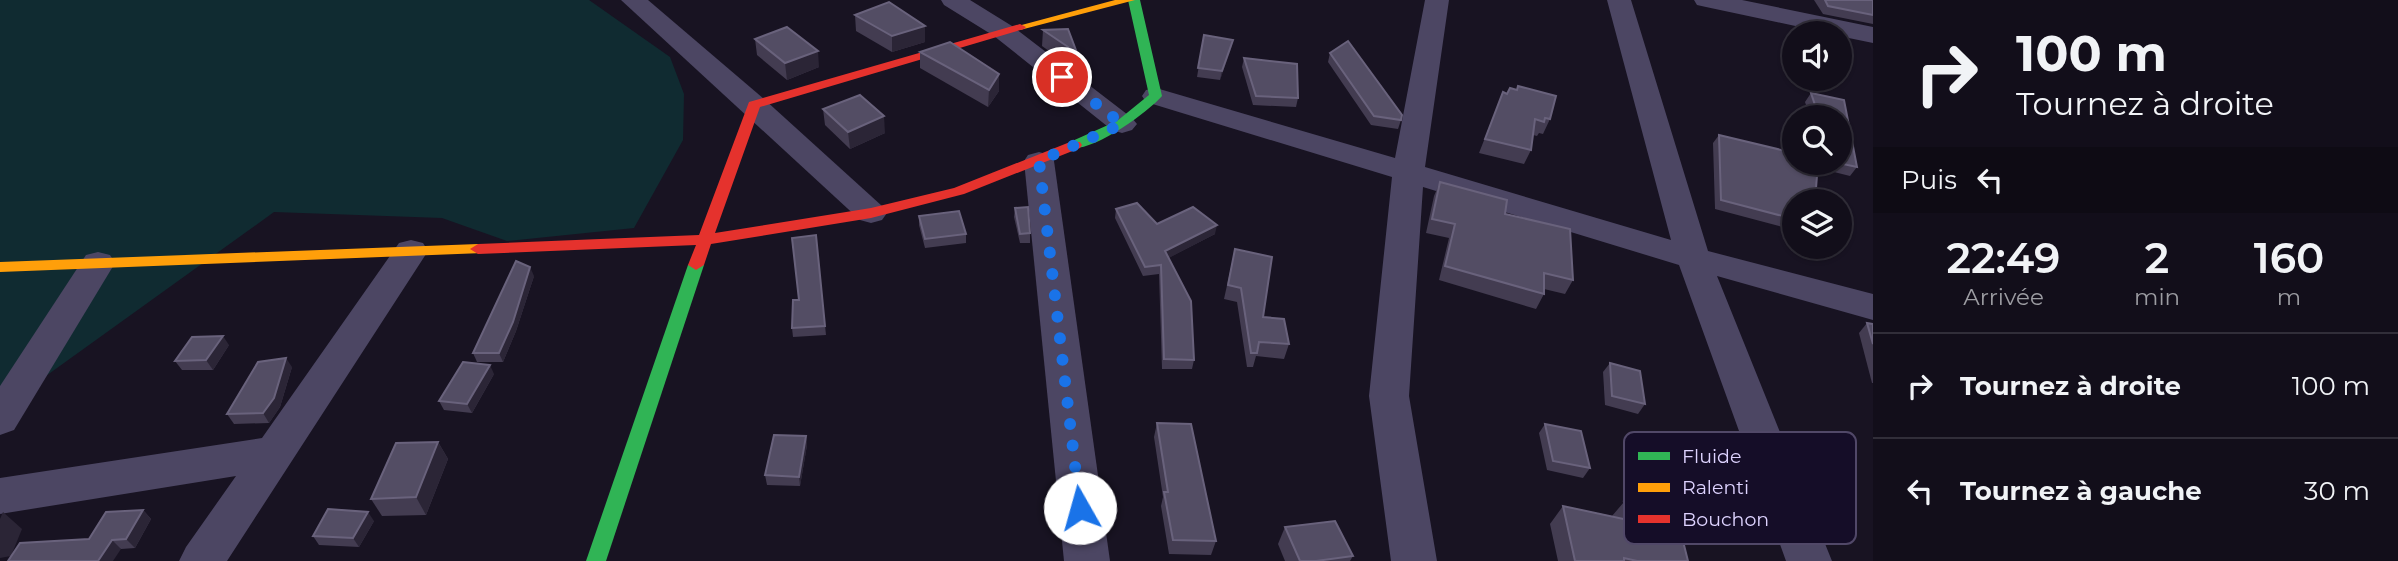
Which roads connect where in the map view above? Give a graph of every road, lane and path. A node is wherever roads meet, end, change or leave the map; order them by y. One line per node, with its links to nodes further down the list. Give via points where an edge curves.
1 (633, 0): 11 (street)
2 (953, 0): 8 (street)
3 (1131, 0): 8 (street); 10 (street)
4 (1437, 0): 14 (street)
5 (1619, 0): 18 (street)
6 (1706, 0): 7 (street)
7 (1752, 6): 9 (street)
8 (1003, 31): 11 (street); 12 (street)
9 (1870, 39)
10 (1156, 96): 12 (street); 14 (street)
11 (754, 105): 15 (street); 16 (street)
12 (1122, 124): 13 (street)
13 (1039, 161): 15 (street, via 959,191); 29 (street)
14 (1408, 174): 18 (street); 30 (street, via 1389,396)
15 (871, 213): 16 (street)
16 (704, 240): 17 (street); 28 (street)
17 (411, 251): 19 (street); 24 (street)
18 (1693, 258): 21 (street); 23 (street)
19 (98, 263): 20 (street); 22 (street)
20 (0, 267)
21 (1873, 307)
22 (0, 419)
23 (1760, 432)
24 (273, 453): 25 (street); 27 (street)
25 (0, 496)
26 (1802, 544): 31 (street)
27 (202, 561)
28 (596, 561)
29 (1087, 561)
30 (1415, 561)
31 (1809, 561)

